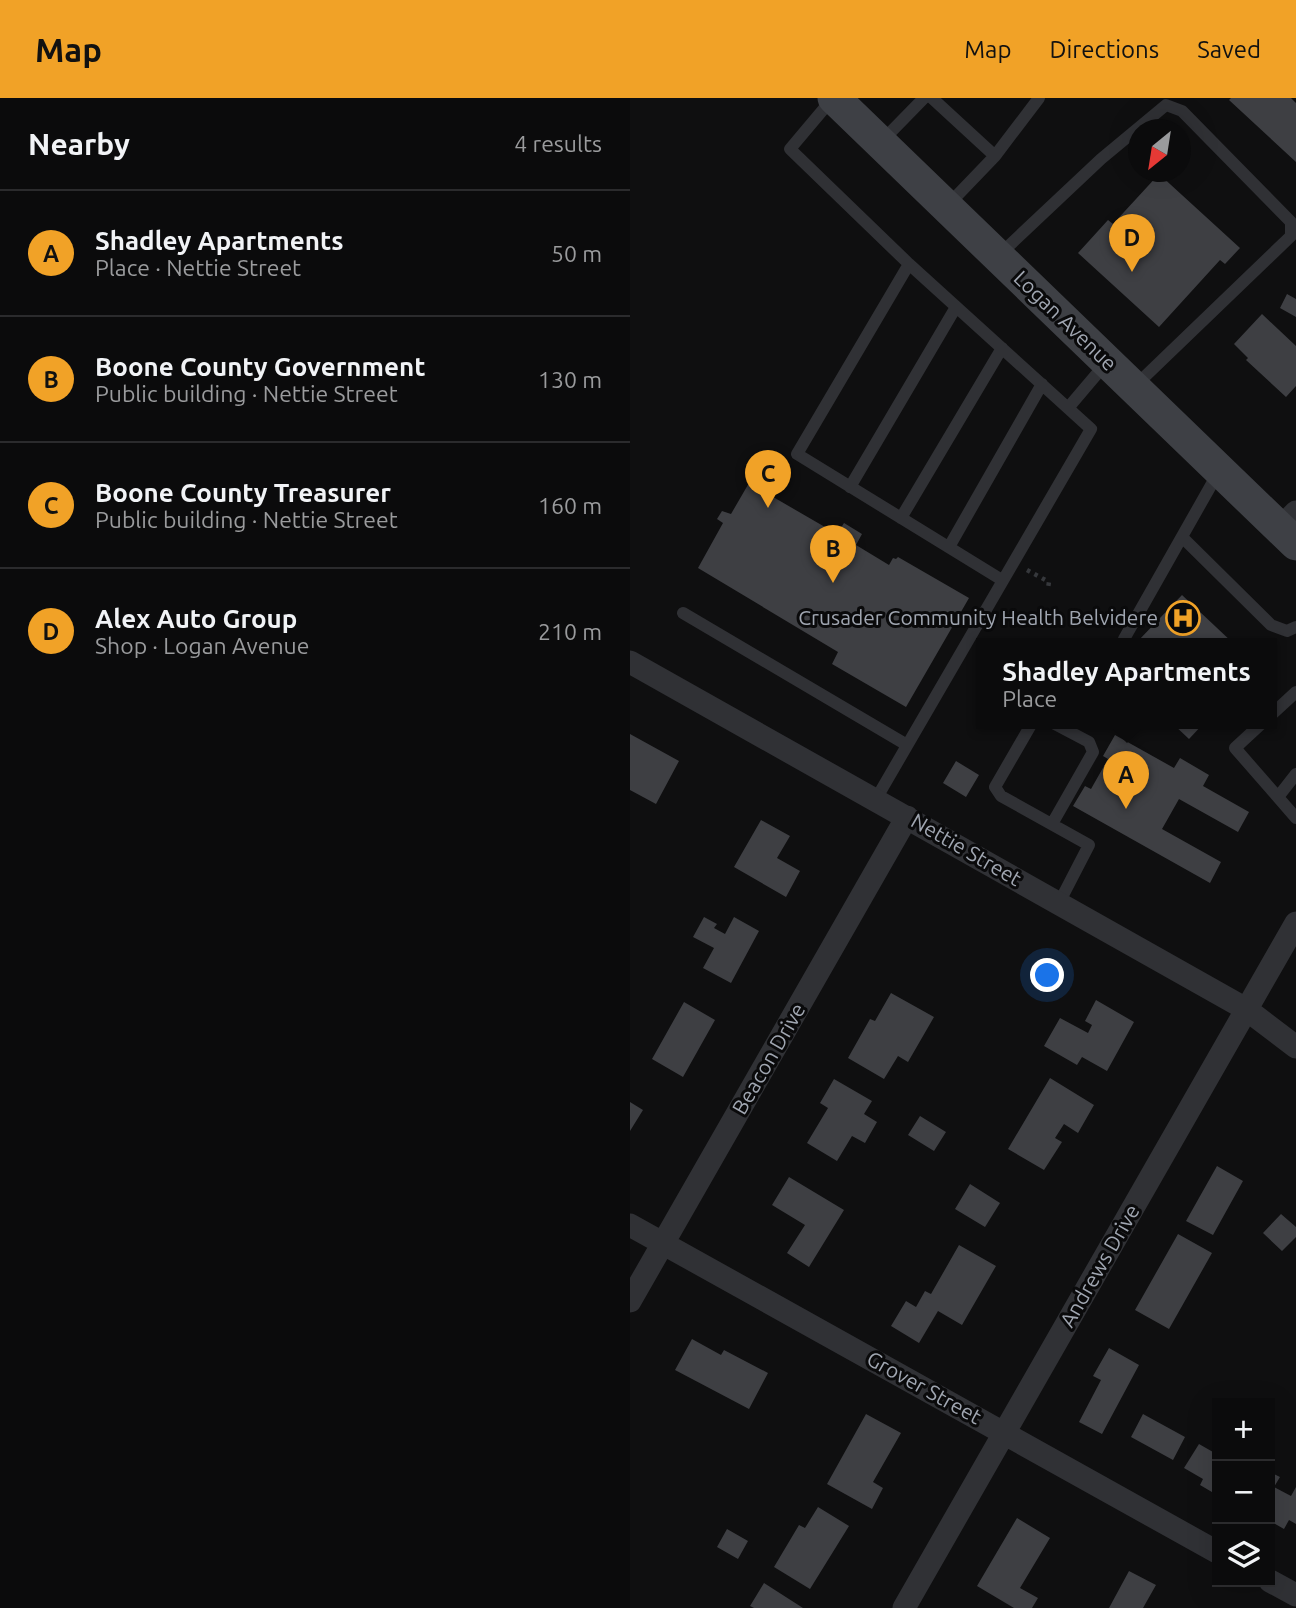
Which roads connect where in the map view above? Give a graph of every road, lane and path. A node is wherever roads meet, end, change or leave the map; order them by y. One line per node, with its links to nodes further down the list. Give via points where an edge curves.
1 (834, 98): 5 (main road, Logan Avenue); 9 (lane, via 790,149)
2 (924, 98): 5 (lane)
3 (932, 98): 6 (lane)
4 (1039, 98): 6 (lane)
5 (880, 143): 7 (main road, Logan Avenue)
6 (995, 156): 7 (lane)
7 (947, 206): 8 (main road, Logan Avenue)
8 (998, 256): 12 (main road, Logan Avenue); 14 (lane, via 1166,105 1182,111 1291,222 1291,236)
9 (908, 264): 10 (lane); 17 (lane, via 797,454)
10 (956, 307): 11 (lane); 17 (lane)
11 (1002, 348): 13 (lane); 18 (lane)
12 (1107, 361): 14 (main road, Logan Avenue); 15 (lane)
13 (1042, 384): 15 (lane); 21 (lane)
14 (1134, 387): 16 (main road, Logan Avenue)
15 (1068, 408): 23 (lane, via 1091,429)
16 (1220, 470): 19 (main road, Logan Avenue); 20 (lane)
17 (850, 487): 18 (lane)
18 (901, 518): 21 (lane)
19 (1291, 528)
20 (1182, 537): 26 (lane, via 1271,625 1287,631); 27 (lane)
21 (949, 547): 23 (lane)
22 (1033, 573): 24 (path, via 1049,582)
23 (1002, 580): 34 (lane)
24 (1048, 588)
25 (683, 613): 34 (lane)
26 (1296, 626)
27 (1125, 638)
28 (630, 662): 37 (street, Nettie Street)
29 (1296, 692): 30 (lane)
30 (1277, 709)
31 (1029, 729): 40 (lane, via 995,787 1001,796)
32 (1064, 729): 40 (lane, via 1089,742 1093,752)
33 (1256, 729): 36 (lane, via 1236,748)
34 (907, 745): 37 (lane)
35 (1296, 774): 36 (lane)
36 (1278, 797): 39 (lane)
37 (876, 799): 38 (street, Nettie Street)
38 (907, 817): 41 (street, Nettie Street); 46 (street, Beacon Drive)
39 (1296, 818)
40 (1052, 824): 41 (lane, via 1089,845)
41 (1059, 903): 43 (street, Nettie Street)
42 (1296, 923): 43 (street, Andrews Drive)
43 (1246, 1009): 44 (street, Nettie Street); 48 (street, Andrews Drive)
44 (1296, 1047)
45 (630, 1225): 46 (street, Grover Street)
46 (663, 1244): 47 (street, Beacon Drive); 48 (street, Grover Street)
47 (630, 1301)
48 (1005, 1434): 49 (street, Grover Street); 52 (street, Andrews Drive)
49 (1212, 1549)
50 (1275, 1584): 51 (street)
51 (1296, 1595)
52 (904, 1608)

